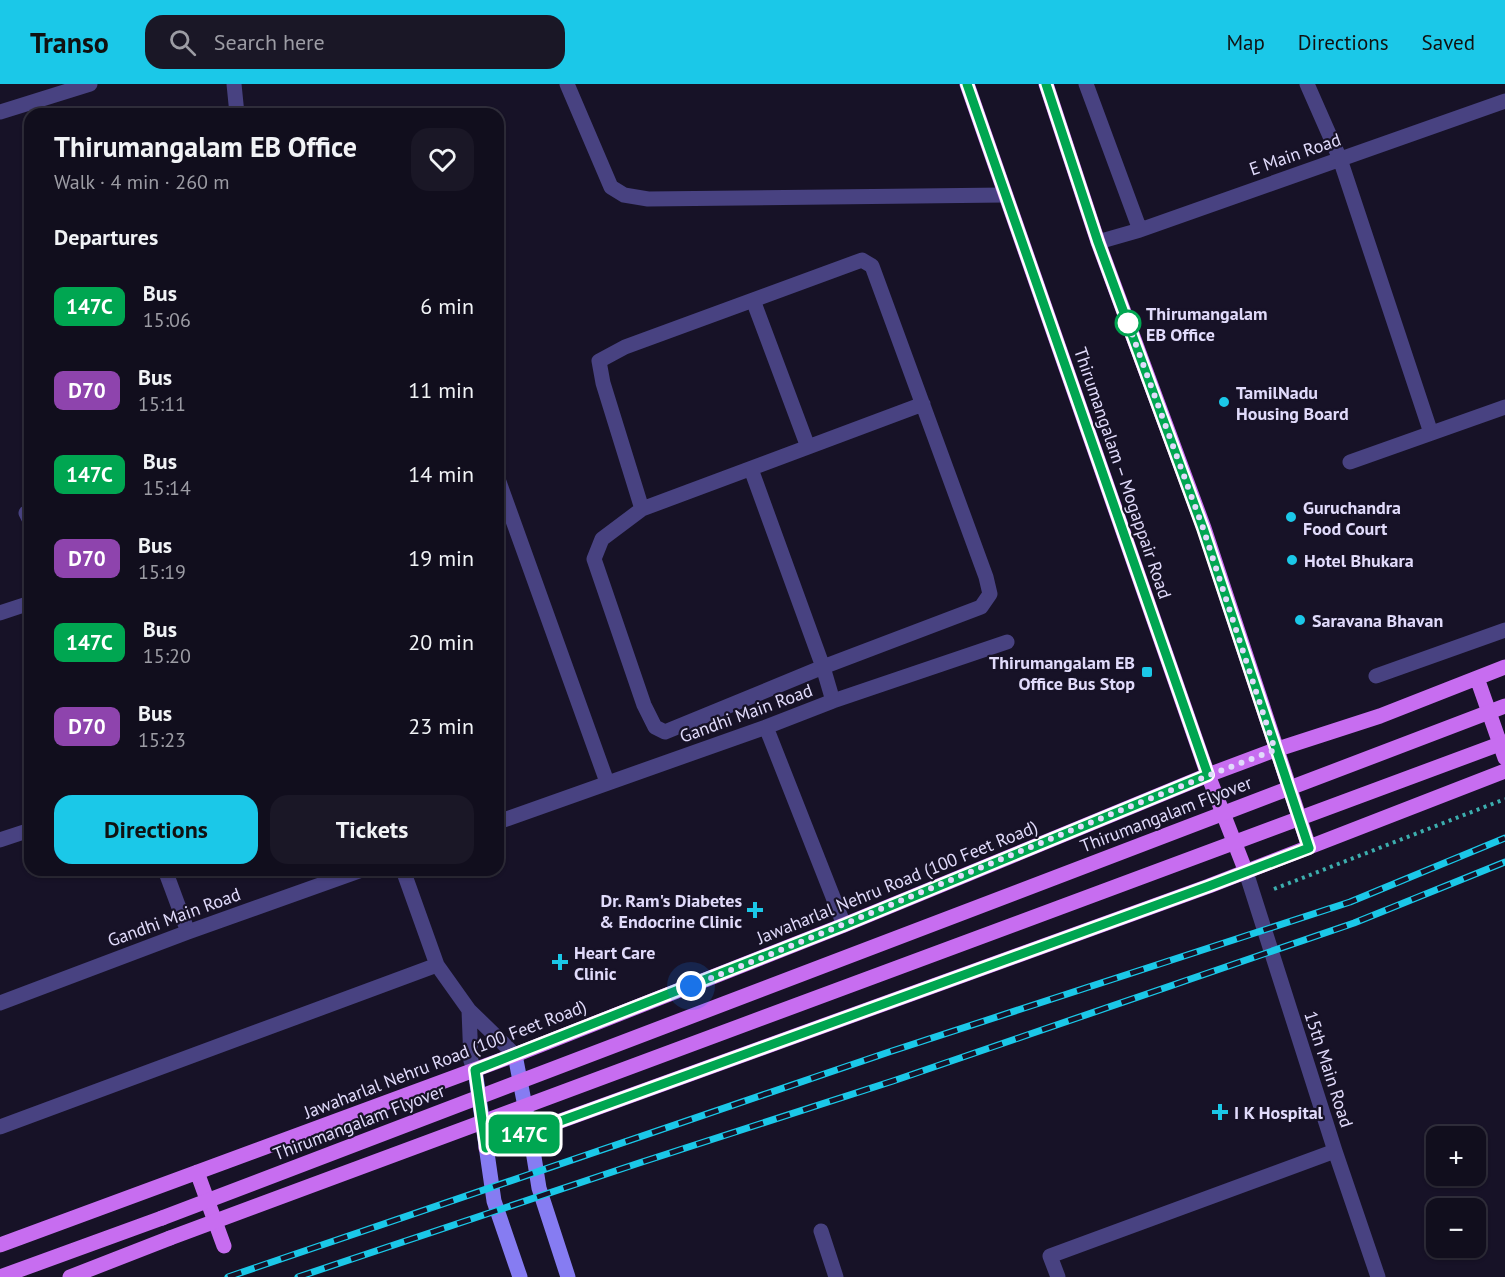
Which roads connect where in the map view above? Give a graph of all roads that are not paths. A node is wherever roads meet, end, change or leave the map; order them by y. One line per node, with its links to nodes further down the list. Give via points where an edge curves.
1 (90, 84): 10 (street)
2 (567, 84): 12 (street, via 612,187 632,197)
3 (967, 84): 12 (main road, Thirumangalam – Mogappair Road)
4 (1046, 84): 14 (main road)
5 (1086, 84): 13 (street)
6 (1307, 84): 11 (street)
7 (237, 85): 9 (street)
8 (1505, 102): 11 (street, E Main Road)
9 (237, 108)
10 (0, 112)
11 (1340, 159): 13 (street, E Main Road); 18 (street)
12 (1005, 195): 39 (main road, Thirumangalam – Mogappair Road)
13 (1140, 230): 14 (street, E Main Road)
14 (1098, 242): 36 (main road, via 1203,528)
15 (753, 300): 16 (street, via 862,261 872,266); 19 (street); 23 (street, via 625,347 600,361 603,383)
16 (923, 404): 19 (street); 29 (street, via 990,594 981,607)
17 (1505, 407): 18 (street)
18 (1431, 434): 20 (street)
19 (808, 447): 21 (street)
20 (1350, 462)
21 (751, 469): 23 (street); 29 (street)
22 (504, 496): 40 (street)
23 (642, 509): 29 (street, via 602,539 594,559 655,727 664,732)
24 (24, 605): 25 (street)
25 (0, 613)
26 (1505, 630): 30 (street)
27 (1007, 642): 32 (street, Gandhi Main Road)
28 (1505, 667): 31 (main road, Jawaharlal Nehru Road (100 Feet Road))
29 (823, 668): 32 (street)
30 (1376, 676)
31 (1477, 678): 36 (main road, Jawaharlal Nehru Road (100 Feet Road), via 1380,716); 37 (main road)
32 (833, 701): 34 (street, Gandhi Main Road)
33 (1505, 706): 64 (main road, Thirumangalam Flyover, bridge)
34 (766, 728): 40 (street, Gandhi Main Road); 49 (street)
35 (1505, 742): 65 (main road, bridge)
36 (1275, 750): 39 (main road, Jawaharlal Nehru Road (100 Feet Road)); 44 (main road)
37 (1505, 758)
38 (1505, 771): 44 (main road)
39 (1208, 775): 45 (main road, Thirumangalam – Mogappair Road); 49 (main road, Jawaharlal Nehru Road (100 Feet Road))
40 (608, 782): 41 (street, Gandhi Main Road)
41 (504, 820)
42 (24, 832): 43 (street)
43 (0, 840)
44 (1309, 848): 45 (main road)
45 (1246, 873): 57 (main road); 59 (street, 15th Main Road)
46 (167, 876): 50 (street)
47 (405, 876): 51 (street)
48 (318, 877): 50 (street, Gandhi Main Road)
49 (844, 925): 54 (main road, Jawaharlal Nehru Road (100 Feet Road))
50 (188, 932): 52 (street, Gandhi Main Road)
51 (437, 965): 53 (street); 56 (street)
52 (0, 1003)
53 (469, 1010): 54 (street); 55 (street, via 471,1061)
54 (515, 1055): 55 (main road, Jawaharlal Nehru Road (100 Feet Road)); 57 (main road)
55 (475, 1070): 58 (main road); 60 (main road, Jawaharlal Nehru Road (100 Feet Road))
56 (0, 1127)
57 (530, 1131): 58 (main road); 67 (main road, via 538,1188)
58 (486, 1148): 66 (main road, via 494,1201)
59 (1335, 1151): 69 (street, via 1050,1256); 70 (street, 15th Main Road)
60 (197, 1172): 62 (main road, Jawaharlal Nehru Road (100 Feet Road)); 63 (main road)
61 (821, 1231): 68 (street)
62 (0, 1245)
63 (224, 1246)
64 (0, 1277)
65 (70, 1277)
66 (520, 1277)
67 (568, 1277)
68 (836, 1277)
69 (1058, 1277)
70 (1378, 1277)

